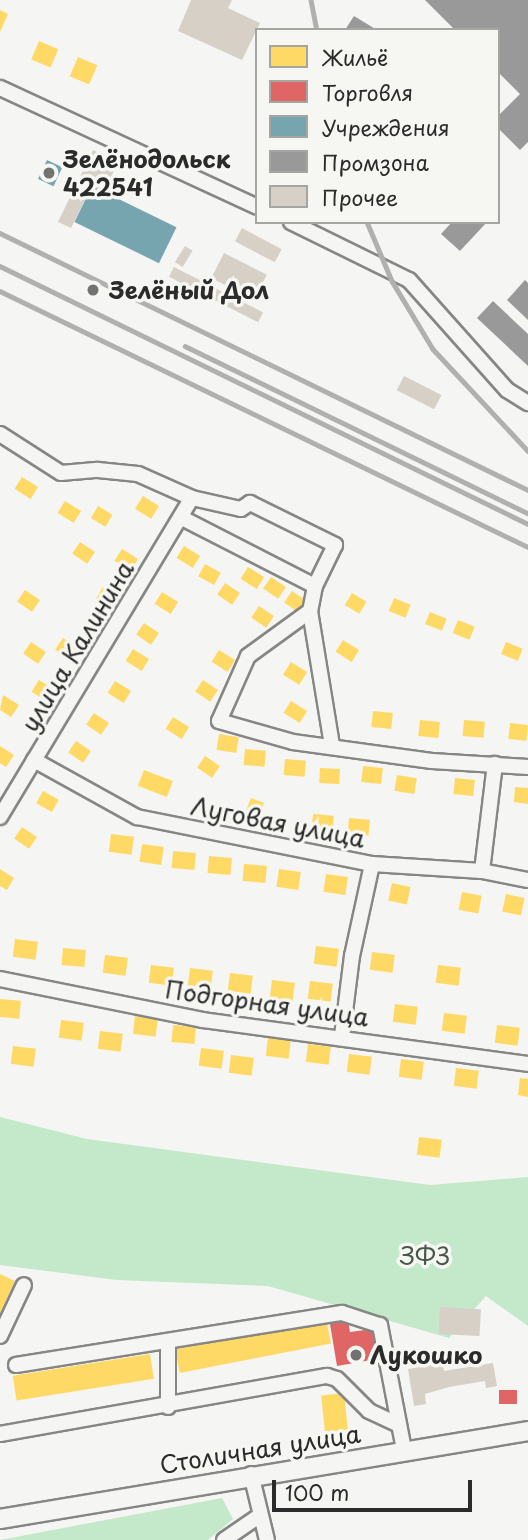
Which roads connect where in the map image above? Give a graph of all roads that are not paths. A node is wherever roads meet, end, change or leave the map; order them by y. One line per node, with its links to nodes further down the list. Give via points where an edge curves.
1 (0, 88): 2 (street)
2 (255, 205)
3 (295, 224): 4 (street, via 409,280 507,390)
4 (528, 403)
5 (0, 434): 6 (street, via 61,473 138,474)
6 (192, 498): 7 (street, улица Калинина); 8 (street, via 241,509 250,503 335,545)
7 (182, 518): 8 (street); 11 (street, улица Калинина)
8 (315, 586): 9 (street)
9 (310, 611): 10 (street); 10 (street, via 248,656 219,721 258,735)
10 (332, 746): 12 (street, via 432,761)
11 (34, 760): 14 (street, улица Калинина); 15 (street, Луговая улица, via 136,817)
12 (495, 764): 13 (street); 16 (street)
13 (528, 767)
14 (0, 817)
15 (372, 864): 16 (street, Луговая улица); 19 (street, via 352,956)
16 (482, 871): 17 (street, Луговая улица)
17 (528, 880)
18 (0, 979): 19 (street, Подгорная улица, via 203,1020)
19 (342, 1036): 20 (street, Подгорная улица)
20 (528, 1064)
21 (24, 1284): 22 (street)
22 (0, 1336)
23 (168, 1341): 24 (street); 25 (street); 26 (street, via 342,1313 380,1325)
24 (16, 1365)
25 (168, 1407): 26 (street, via 327,1376 337,1379 369,1411); 28 (street)
26 (400, 1425): 29 (street)
27 (528, 1431): 29 (main road, Столичная улица)
28 (0, 1434)
29 (404, 1450): 30 (main road, Столичная улица)
30 (251, 1474): 31 (street); 32 (main road, Столичная улица)
31 (259, 1516): 33 (street); 34 (street)
32 (0, 1519)
33 (224, 1540)
34 (267, 1540)

